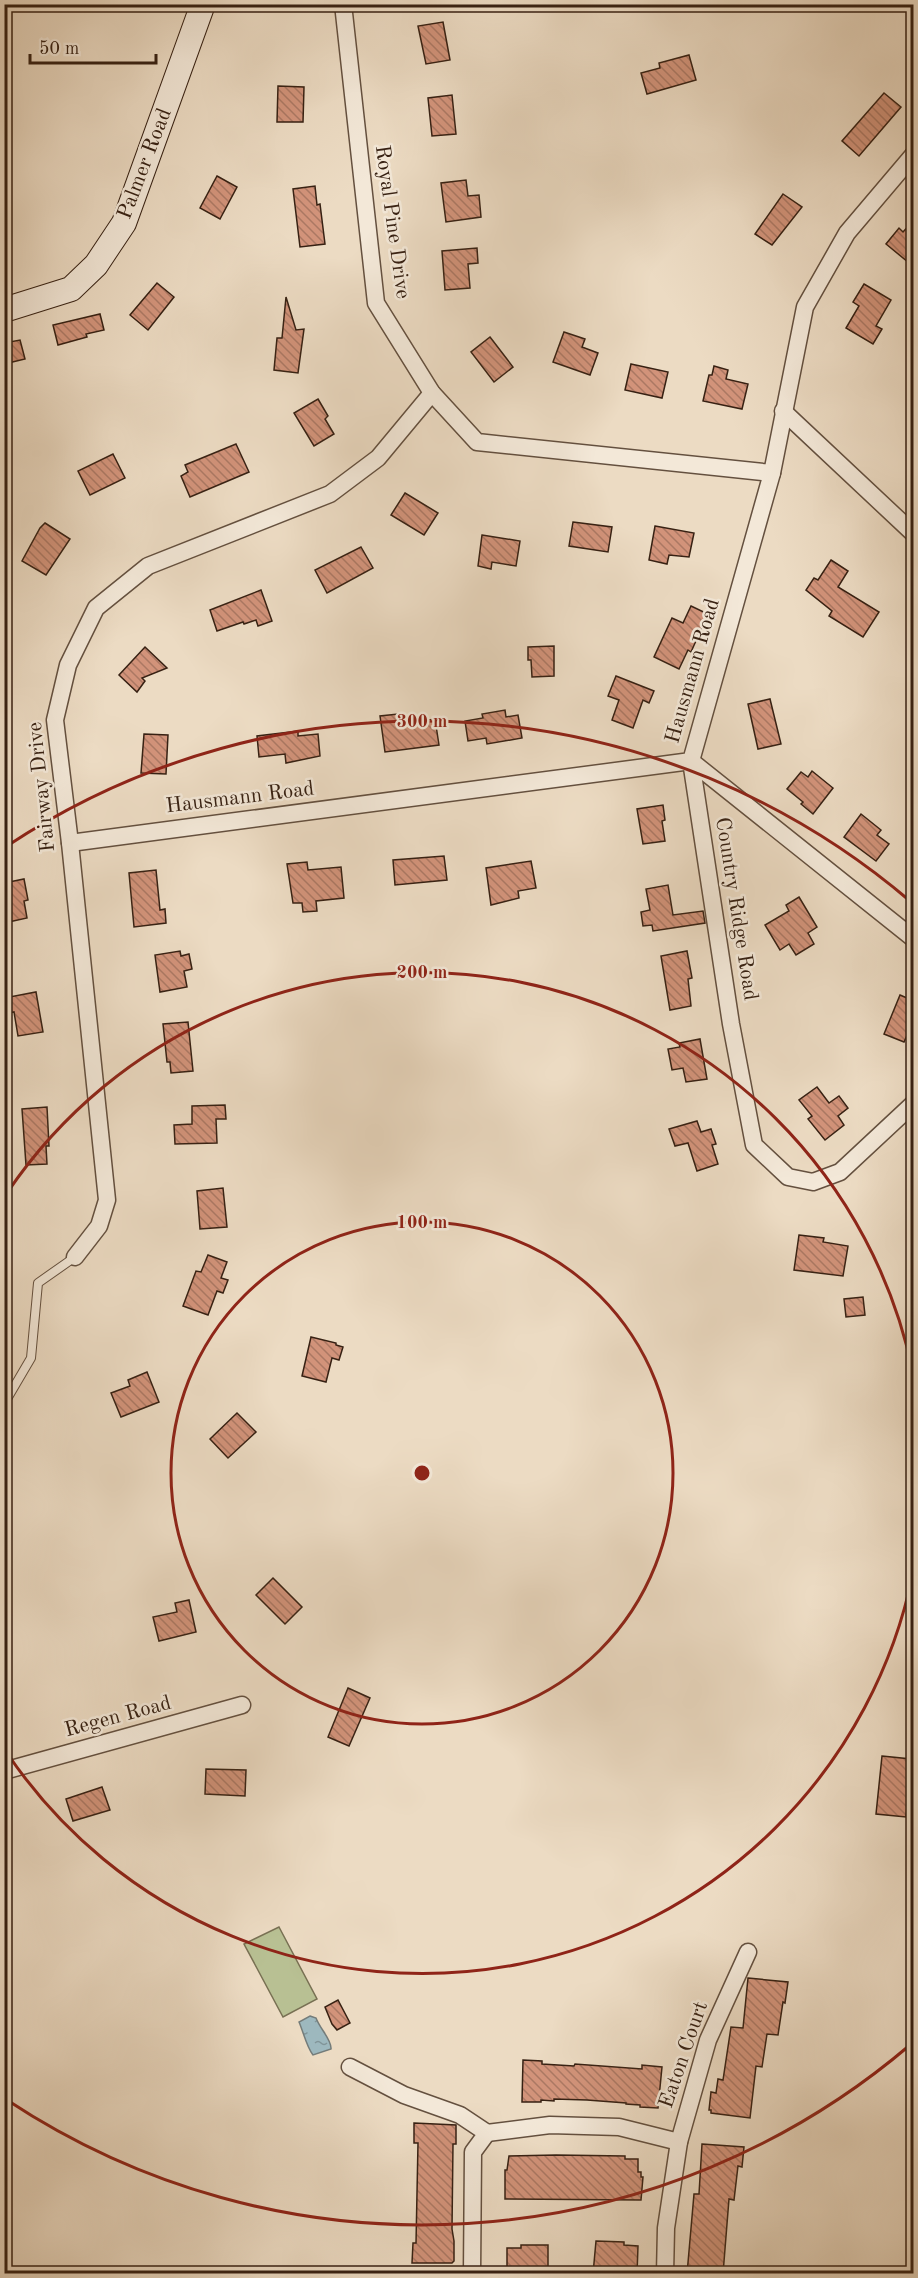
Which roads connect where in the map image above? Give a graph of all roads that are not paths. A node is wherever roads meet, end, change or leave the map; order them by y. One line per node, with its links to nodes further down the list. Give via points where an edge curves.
1 (203, 4): 4 (main road, Palmer Road, via 124,223 96,265 71,289)
2 (343, 4): 5 (street, Royal Pine Drive, via 376,303)
3 (914, 154): 6 (street, Hausmann Road, via 847,233 805,307)
4 (8, 309)
5 (432, 393): 7 (street, Royal Pine Drive, via 477,442); 10 (street, Fairway Drive, via 378,458 330,494 148,566 96,608 68,665 55,720)
6 (783, 411): 7 (street, Hausmann Road); 8 (street)
7 (772, 473): 9 (street, Hausmann Road)
8 (914, 534)
9 (691, 761): 10 (street, Hausmann Road); 11 (street, Country Ridge Road); 12 (street, Country Ridge Road, via 731,1024 754,1144 788,1177 813,1182 840,1172)
10 (70, 843): 13 (street, Fairway Drive, via 107,1200 99,1226)
11 (914, 939)
12 (914, 1103)
13 (75, 1257): 14 (lane, via 38,1283 31,1358)
14 (4, 1404)
15 (243, 1705): 16 (street, Regen Road)
16 (4, 1771)
17 (748, 1952): 20 (street, Eaton Court, via 708,2040)
18 (350, 2067): 19 (street, via 404,2095 460,2115)
19 (487, 2133): 20 (street, Eaton Court, via 550,2125 619,2127); 21 (street, via 473,2152)
20 (679, 2142): 22 (street, Eaton Court, via 666,2228)
21 (472, 2274)
22 (665, 2274)

